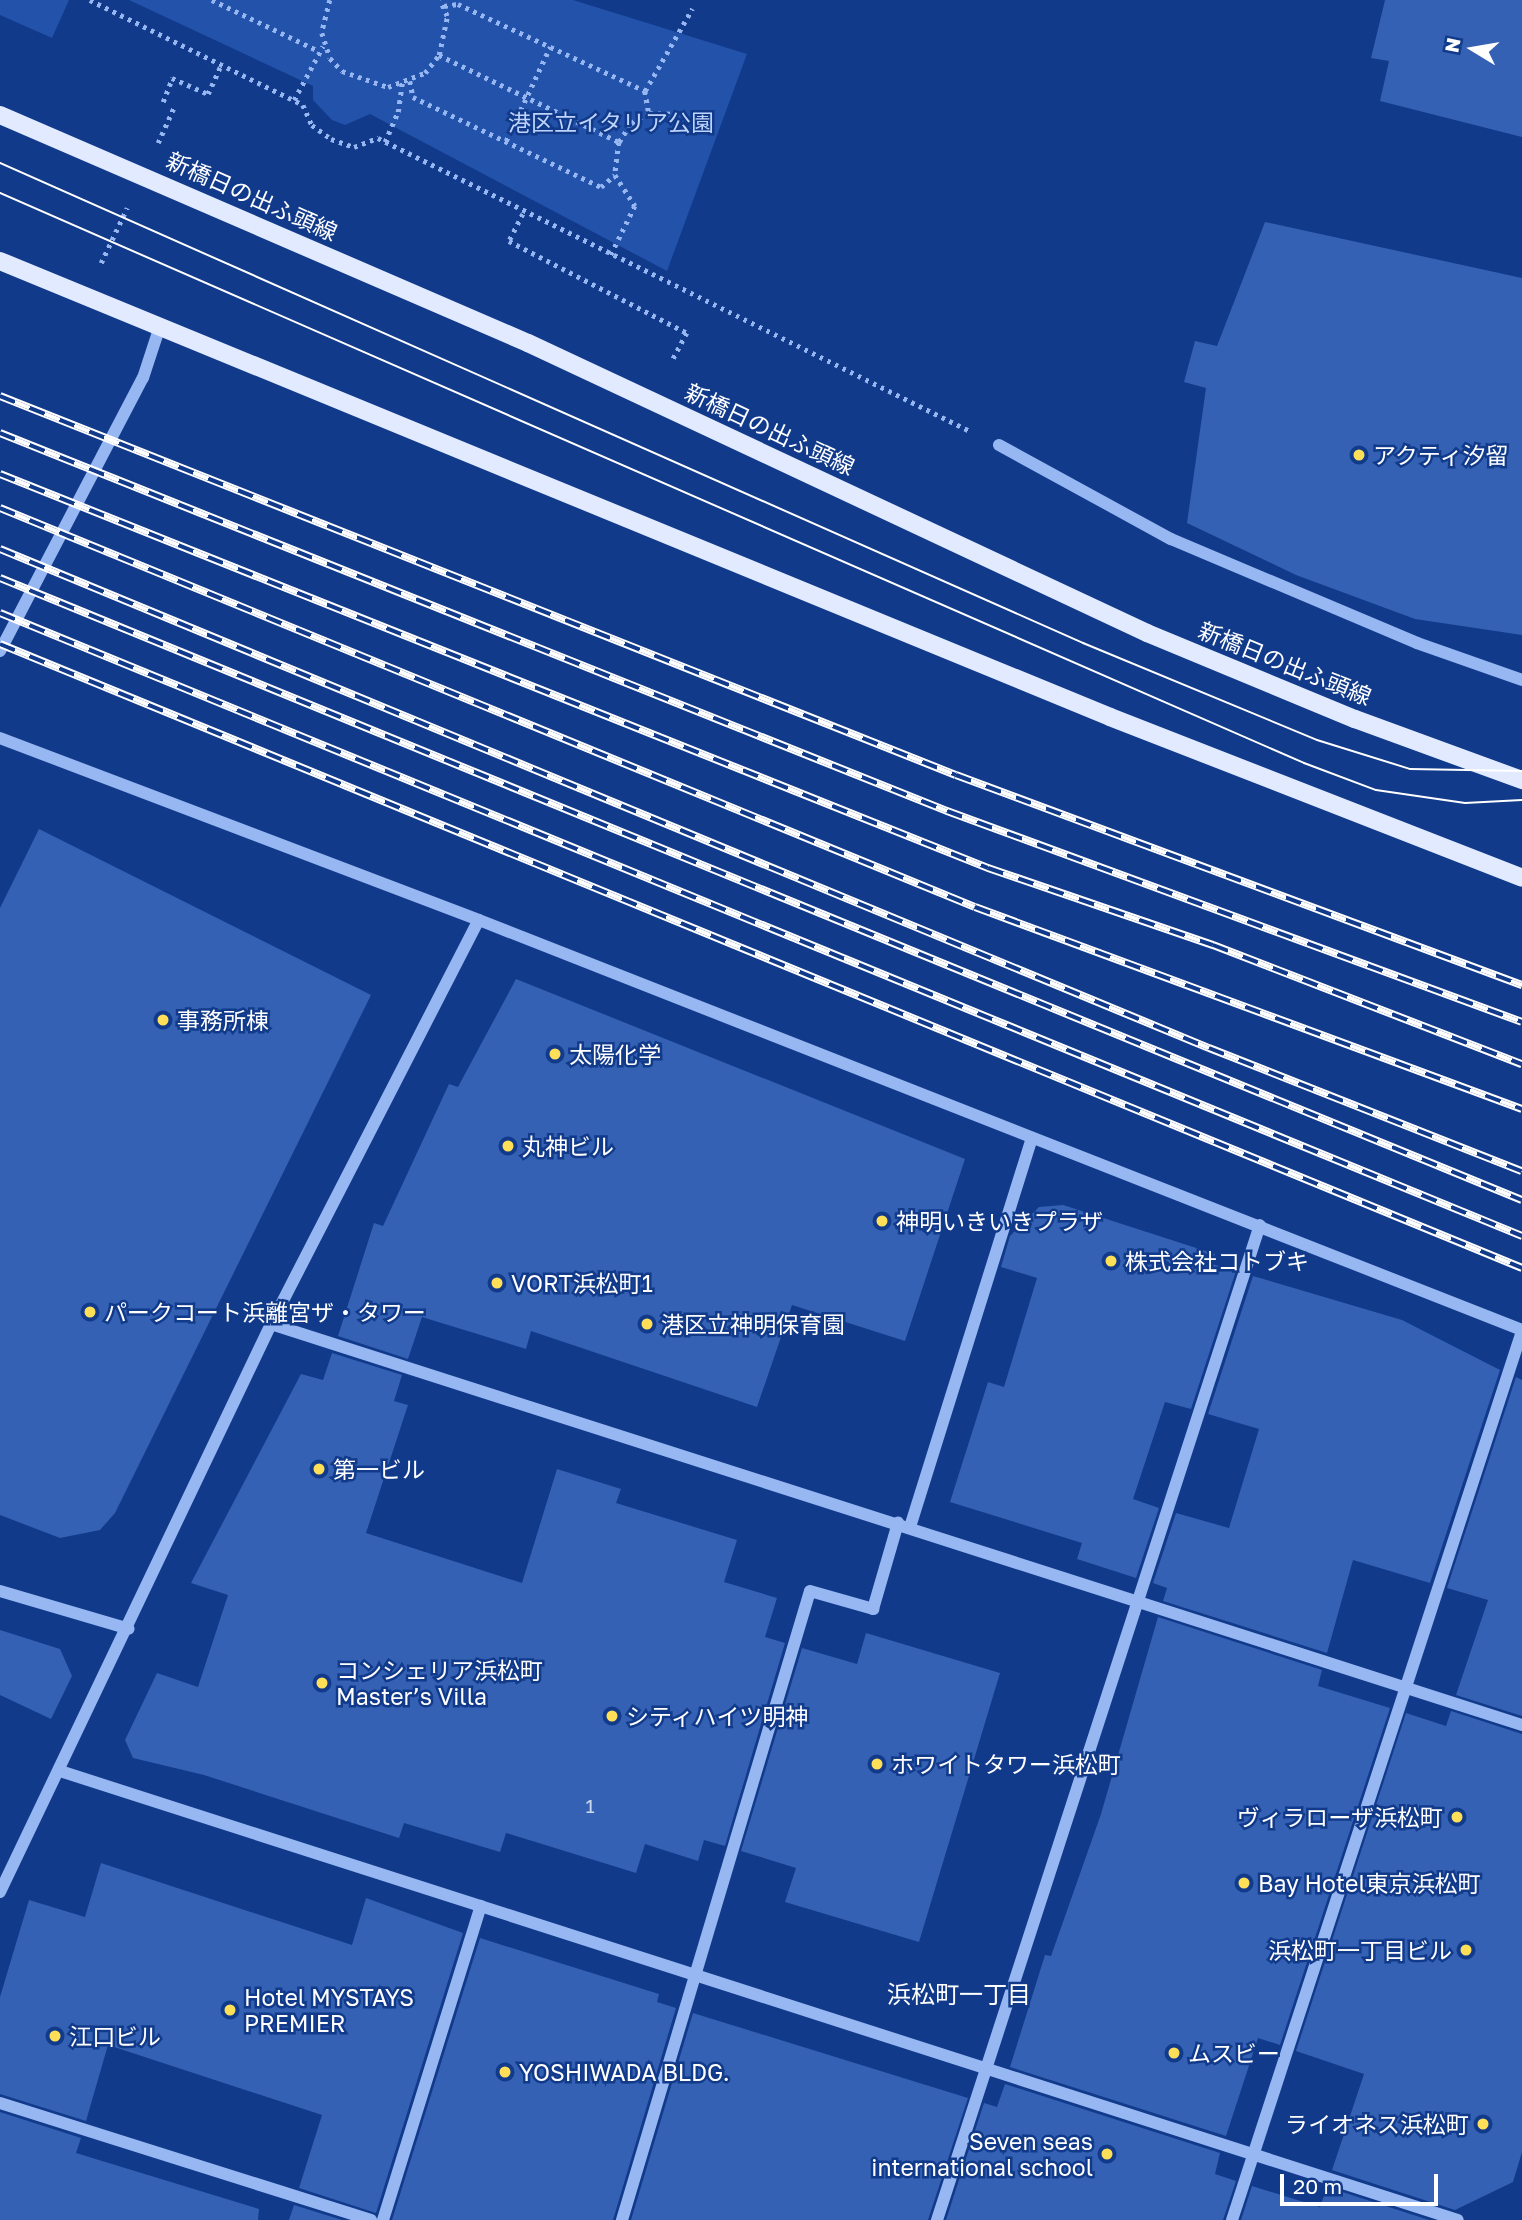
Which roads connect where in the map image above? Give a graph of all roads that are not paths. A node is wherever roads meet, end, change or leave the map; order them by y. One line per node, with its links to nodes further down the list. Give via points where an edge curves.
1 (0, 115): 8 (main road, 新橋日の出ふ頭線, via 528,343 1147,633 1355,719)
2 (0, 261): 3 (main road)
3 (159, 329): 5 (street, via 143,378); 9 (main road, via 1097,712)
4 (999, 445): 6 (street, via 1171,540 1417,643)
5 (0, 651)
6 (1522, 680)
7 (0, 738): 10 (street)
8 (1522, 780)
9 (1522, 878)
10 (479, 920): 11 (street); 13 (street)
11 (1032, 1138): 12 (street); 15 (street)
12 (1260, 1225): 14 (street); 17 (street)
13 (271, 1324): 15 (street); 18 (street)
14 (1522, 1331): 19 (street)
15 (904, 1525): 17 (street); 24 (street, via 873,1609 810,1591)
16 (0, 1591): 18 (street)
17 (1138, 1600): 19 (street); 25 (street)
18 (129, 1629): 21 (street)
19 (1406, 1687): 20 (street); 27 (street)
20 (1522, 1725)
21 (60, 1771): 22 (street); 23 (street)
22 (0, 1892)
23 (481, 1906): 24 (street); 29 (street)
24 (697, 1975): 25 (street); 30 (street)
25 (987, 2068): 27 (street); 31 (street)
26 (0, 2104): 28 (street)
27 (1253, 2154): 32 (street); 33 (street)
28 (371, 2220)
29 (383, 2220)
30 (622, 2220)
31 (937, 2220)
32 (1232, 2220)
33 (1458, 2220)

